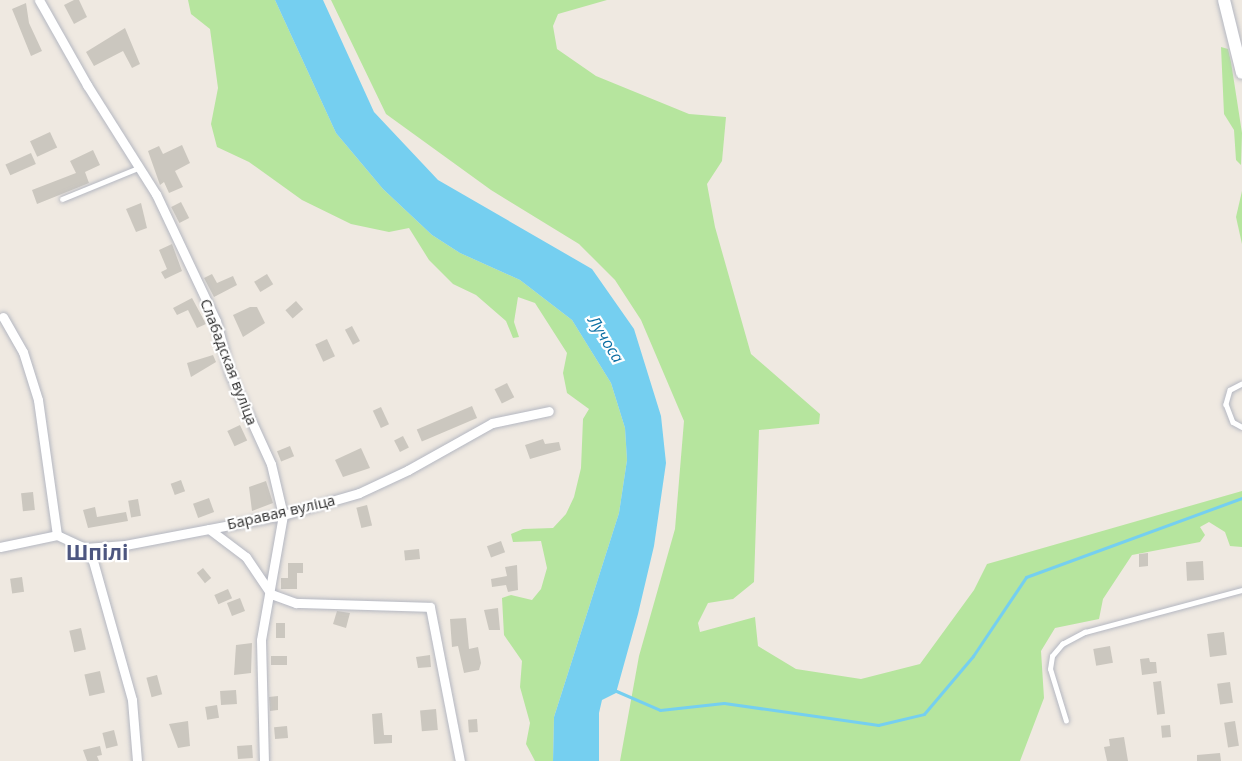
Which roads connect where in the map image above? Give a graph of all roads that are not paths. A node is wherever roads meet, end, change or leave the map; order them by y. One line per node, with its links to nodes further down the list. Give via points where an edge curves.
1 (39, 0): 4 (street, Слабадская вуліца)
2 (1224, 0): 3 (street)
3 (1242, 73)
4 (138, 168): 5 (lane); 10 (street, Слабадская вуліца, via 156,194 216,321 230,374 271,464)
5 (62, 199)
6 (3, 317): 12 (street, via 23,352 38,400)
7 (1242, 384): 9 (lane, via 1230,390 1226,404 1233,422)
8 (549, 411): 10 (street, Баравая вуліца, via 492,423 358,493)
9 (1242, 427)
10 (283, 515): 11 (street, Баравая вуліца); 16 (street, Слабадская вуліца)
11 (209, 529): 14 (street, Баравая вуліца, via 125,545); 16 (street, via 246,557)
12 (57, 535): 13 (street); 14 (street, Баравая вуліца)
13 (0, 547)
14 (85, 548): 18 (street, via 93,561 132,700)
15 (1242, 590): 17 (lane, via 1085,632 1062,645 1052,656 1050,669)
16 (271, 594): 19 (street, Слабадская вуліца, via 261,640); 20 (street, via 296,603 430,607)
17 (1066, 721)
18 (138, 761)
19 (264, 761)
20 (460, 761)

